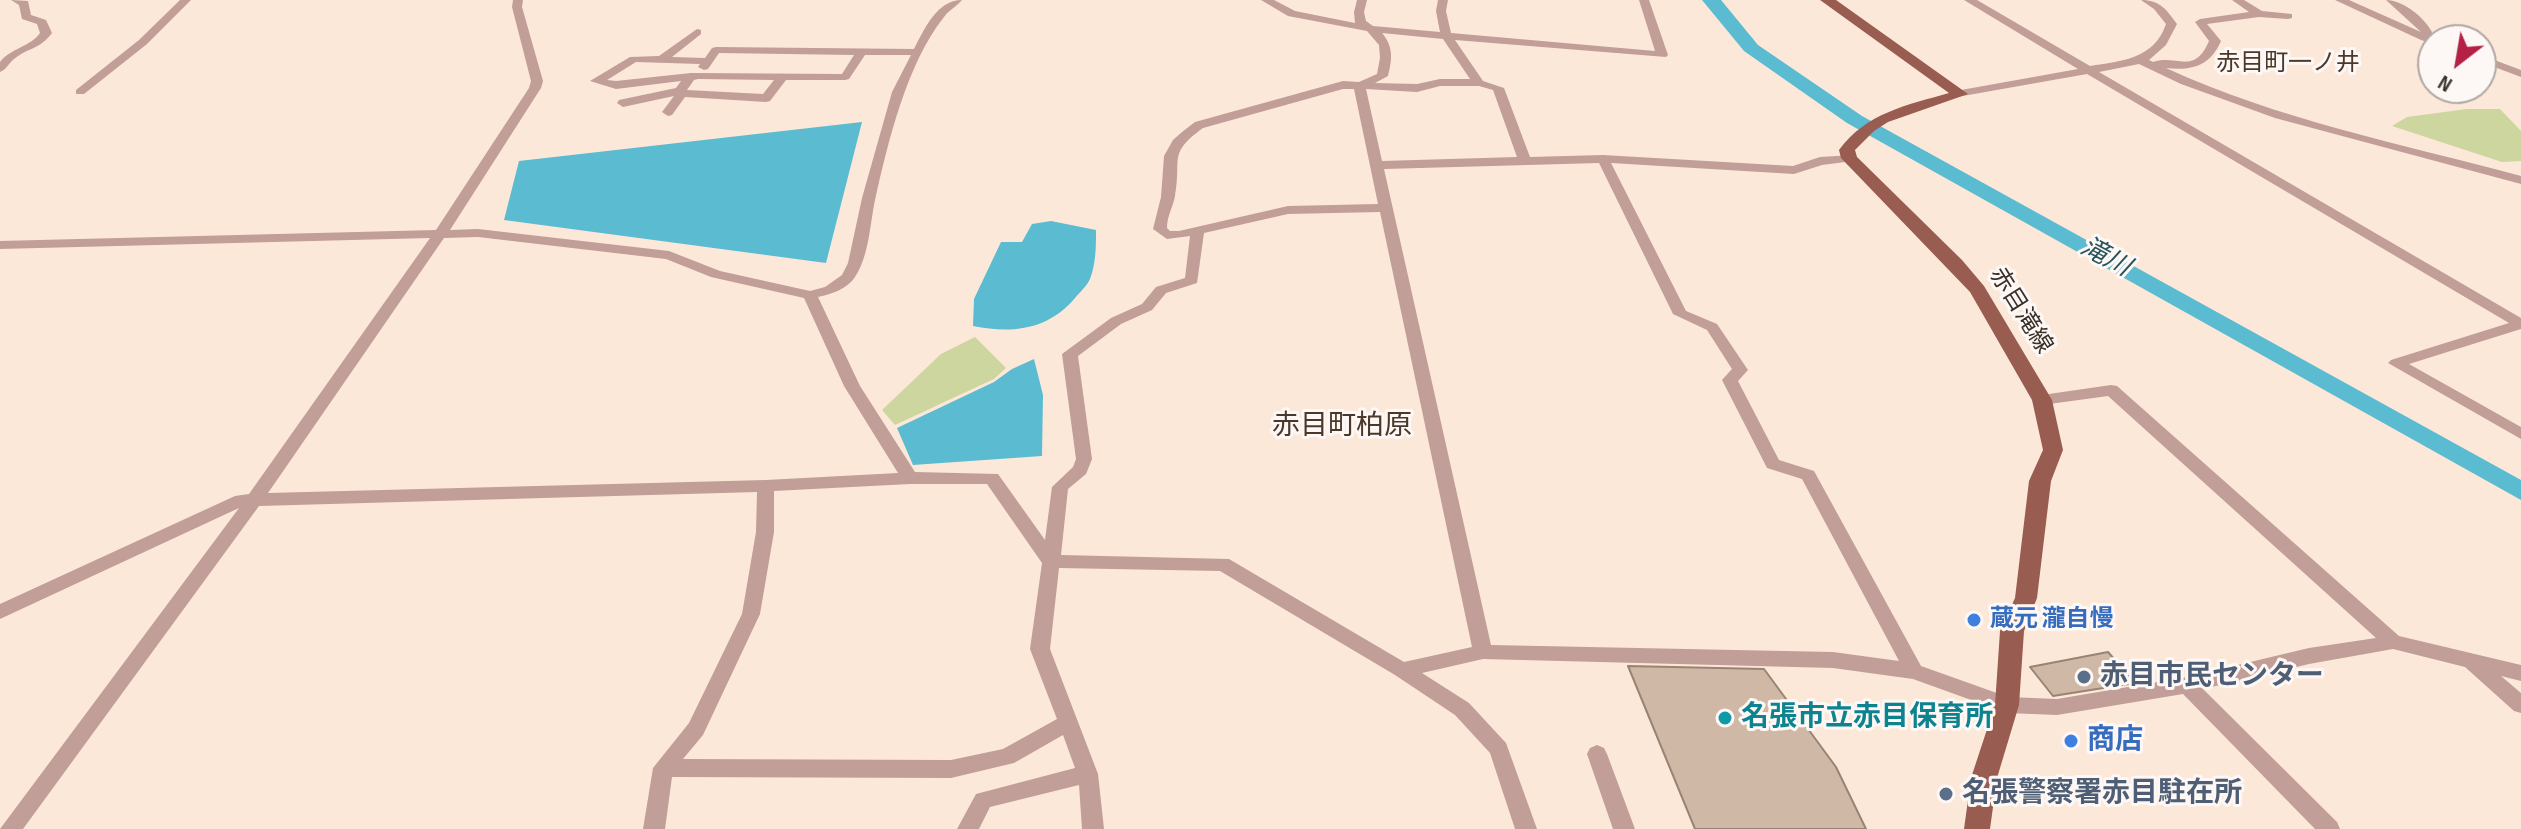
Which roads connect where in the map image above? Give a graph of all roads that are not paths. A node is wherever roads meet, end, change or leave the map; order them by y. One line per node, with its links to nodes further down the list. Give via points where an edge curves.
1 (16, 0): 28 (street, via 24,3 26,17 42,22 46,33)
2 (186, 0): 35 (street)
3 (518, 0): 47 (street, via 537,85)
4 (957, 0): 23 (street, via 942,12)
5 (1266, 0): 18 (street, via 1292,14)
6 (1362, 0): 18 (street, via 1361,23)
7 (1443, 0): 20 (street)
8 (1644, 0): 20 (street, via 1662,55)
9 (1827, 0): 37 (main road)
10 (1969, 0): 29 (street)
11 (2146, 0): 25 (street, via 2172,24 2152,55)
12 (2237, 0): 15 (street)
13 (2340, 0): 21 (street)
14 (2391, 0): 17 (street)
15 (2259, 14): 16 (street); 25 (street, via 2200,22 2215,41 2211,52 2191,68)
16 (2288, 16)
17 (2420, 24)
18 (1372, 29): 20 (street); 34 (street, via 1387,45 1388,56 1382,76)
19 (697, 32): 24 (street)
20 (1445, 35): 33 (street)
21 (2417, 35)
22 (862, 51): 23 (street); 26 (street, via 716,50); 32 (street, via 845,77)
23 (917, 52): 49 (street, via 898,92 855,263 848,277 830,290)
24 (661, 60): 26 (street); 31 (street, via 634,59 596,81 616,85)
25 (2140, 60): 29 (street); 44 (street, via 2254,108)
26 (708, 61): 31 (street)
27 (2497, 64): 30 (street)
28 (0, 69)
29 (2089, 71): 37 (street); 50 (street)
30 (2521, 74)
31 (695, 76): 32 (street); 36 (street)
32 (782, 77): 36 (street, via 766,98)
33 (1479, 83): 34 (street); 42 (street, via 1498,88)
34 (1359, 85): 43 (street); 46 (street, via 1199,125 1179,138 1167,162 1160,229 1167,235)
35 (80, 92)
36 (681, 92): 38 (street); 39 (street)
37 (1961, 94): 40 (main road, via 1878,120)
38 (623, 103)
39 (668, 112)
40 (1851, 149): 41 (street, via 1794,170); 51 (main road, 赤目滝線, via 1971,281)
41 (1603, 159): 42 (street); 62 (street, via 1680,314 1712,327 1740,370 1730,380 1773,464 1808,475)
42 (1525, 161): 43 (street)
43 (1377, 165): 45 (street)
44 (2521, 180)
45 (1387, 208): 46 (street, via 1288,210); 59 (street)
46 (1198, 230): 56 (street, via 1192,280 1161,290 1147,307 1116,321 1070,354 1084,459 1080,470 1060,487)
47 (441, 233): 48 (street); 49 (street, via 669,255 716,274); 55 (street)
48 (0, 245)
49 (810, 295): 53 (street, via 852,386)
50 (2521, 324): 52 (street, via 2396,363)
51 (2042, 400): 58 (street, via 2111,390); 65 (main road, 赤目滝線, via 2053,450 2040,481 2026,598 2012,631)
52 (2521, 434)
53 (910, 478): 54 (street); 56 (street, via 992,478)
54 (766, 486): 55 (street); 69 (street, via 765,532 751,614 696,729)
55 (252, 503): 57 (street, via 241,500); 71 (street)
56 (1050, 561): 61 (street, via 1223,564); 67 (street, via 1040,649)
57 (0, 612)
58 (2393, 642): 60 (street); 64 (street)
59 (1483, 652): 61 (street); 62 (street, via 1833,660)
60 (2467, 657): 63 (street); 66 (street)
61 (1402, 670): 75 (street, via 1462,709 1499,749)
62 (1914, 671): 65 (street)
63 (2521, 673)
64 (2187, 685): 65 (street, via 2057,707); 78 (street)
65 (2007, 705): 77 (main road, 赤目滝線, via 1984,778)
66 (2521, 705)
67 (1067, 723): 69 (street, via 1007,757 951,769); 70 (street)
68 (1597, 754): 76 (street)
69 (663, 768): 72 (street)
70 (1088, 774): 73 (street, via 983,800); 74 (street)
71 (11, 829)
72 (654, 829)
73 (968, 829)
74 (1093, 829)
75 (1526, 829)
76 (1624, 829)
77 (1977, 829)
78 (2329, 829)

